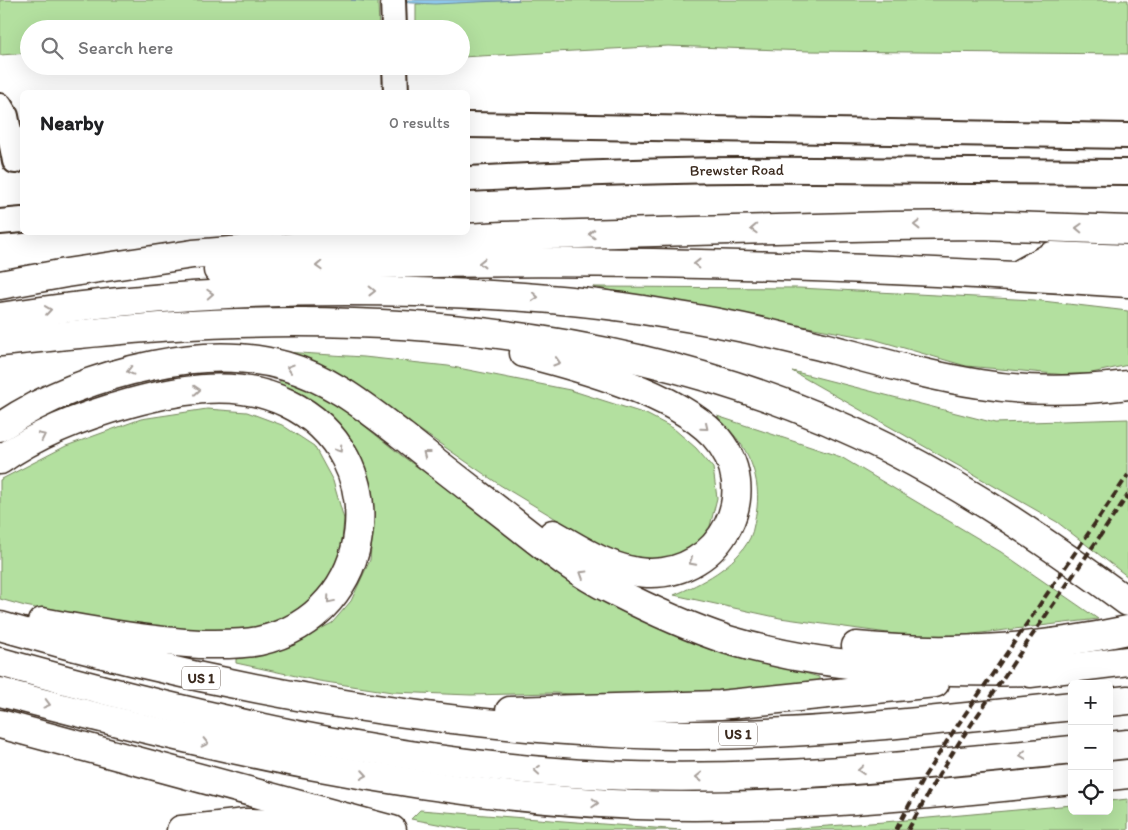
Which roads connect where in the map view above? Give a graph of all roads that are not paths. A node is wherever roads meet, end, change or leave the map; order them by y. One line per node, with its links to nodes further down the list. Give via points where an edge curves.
1 (392, 0): 2 (street)
2 (393, 20)
3 (395, 75): 4 (street)
4 (396, 90)
5 (0, 106): 8 (street, via 6,116)
6 (470, 125): 7 (street)
7 (1128, 136)
8 (13, 161)
9 (1007, 172): 10 (street, Brewster Road); 11 (street, Brewster Road, via 715,170); 12 (street, Brewster Road)
10 (1128, 172)
11 (470, 179)
12 (1128, 186)
13 (20, 220): 14 (street)
14 (0, 222)
15 (1127, 230): 19 (highway, one-way to 19, via 979,225 493,236 213,252 133,262)
16 (1128, 259): 17 (highway, via 1052,256)
17 (1016, 276): 18 (highway); 19 (highway, one-way to 19, via 763,265 469,264 187,271)
18 (1128, 283)
19 (0, 286)
20 (0, 317): 23 (highway, one-way to 23, via 127,300 240,292 336,290 494,294 605,305 704,320 982,384 1027,389)
21 (425, 328): 22 (highway, via 354,323 241,323 129,329); 26 (highway, one-way to 26, via 581,369 635,388 676,408 703,425 728,454 735,478 735,505 722,538 705,554 673,570 636,572 595,557); 28 (highway, via 611,352 764,396 891,450 989,506)
22 (0, 342)
23 (1128, 385)
24 (0, 427): 26 (highway, one-way to 24, via 362,404 334,387 286,366 254,360 184,360 127,371 62,394)
25 (0, 460): 29 (highway, one-way to 29, via 59,428 118,406 179,392 219,388 237,390 286,403 324,429 349,465 358,495 359,513 357,547 336,592 315,615 275,637 230,645 170,642 92,632)
26 (455, 477): 27 (highway, one-way to 26, via 566,562)
27 (626, 597): 31 (highway, via 748,630 892,649 1013,647); 34 (highway, via 720,637 818,660 912,669)
28 (1128, 602)
29 (0, 614)
30 (0, 626): 39 (highway, US 1, via 151,667 295,696)
31 (1128, 630)
32 (1128, 661): 34 (highway)
33 (0, 662): 43 (highway, one-way to 33, via 786,775 676,777 566,772 449,760 340,742 134,698)
34 (1048, 670): 39 (highway, via 720,706)
35 (0, 692): 46 (highway, one-way to 46, via 201,742 345,772 491,794 563,801 700,806 784,804)
36 (1128, 700): 37 (highway)
37 (1113, 702)
38 (1068, 706): 39 (highway, US 1, via 810,730 699,735 551,730)
39 (405, 713)
40 (0, 724): 47 (highway)
41 (1128, 744): 42 (highway)
42 (1113, 746)
43 (1068, 750)
44 (1128, 774): 45 (highway)
45 (1113, 776)
46 (1068, 780)
47 (385, 828): 48 (highway, via 246,823)
48 (180, 830)

